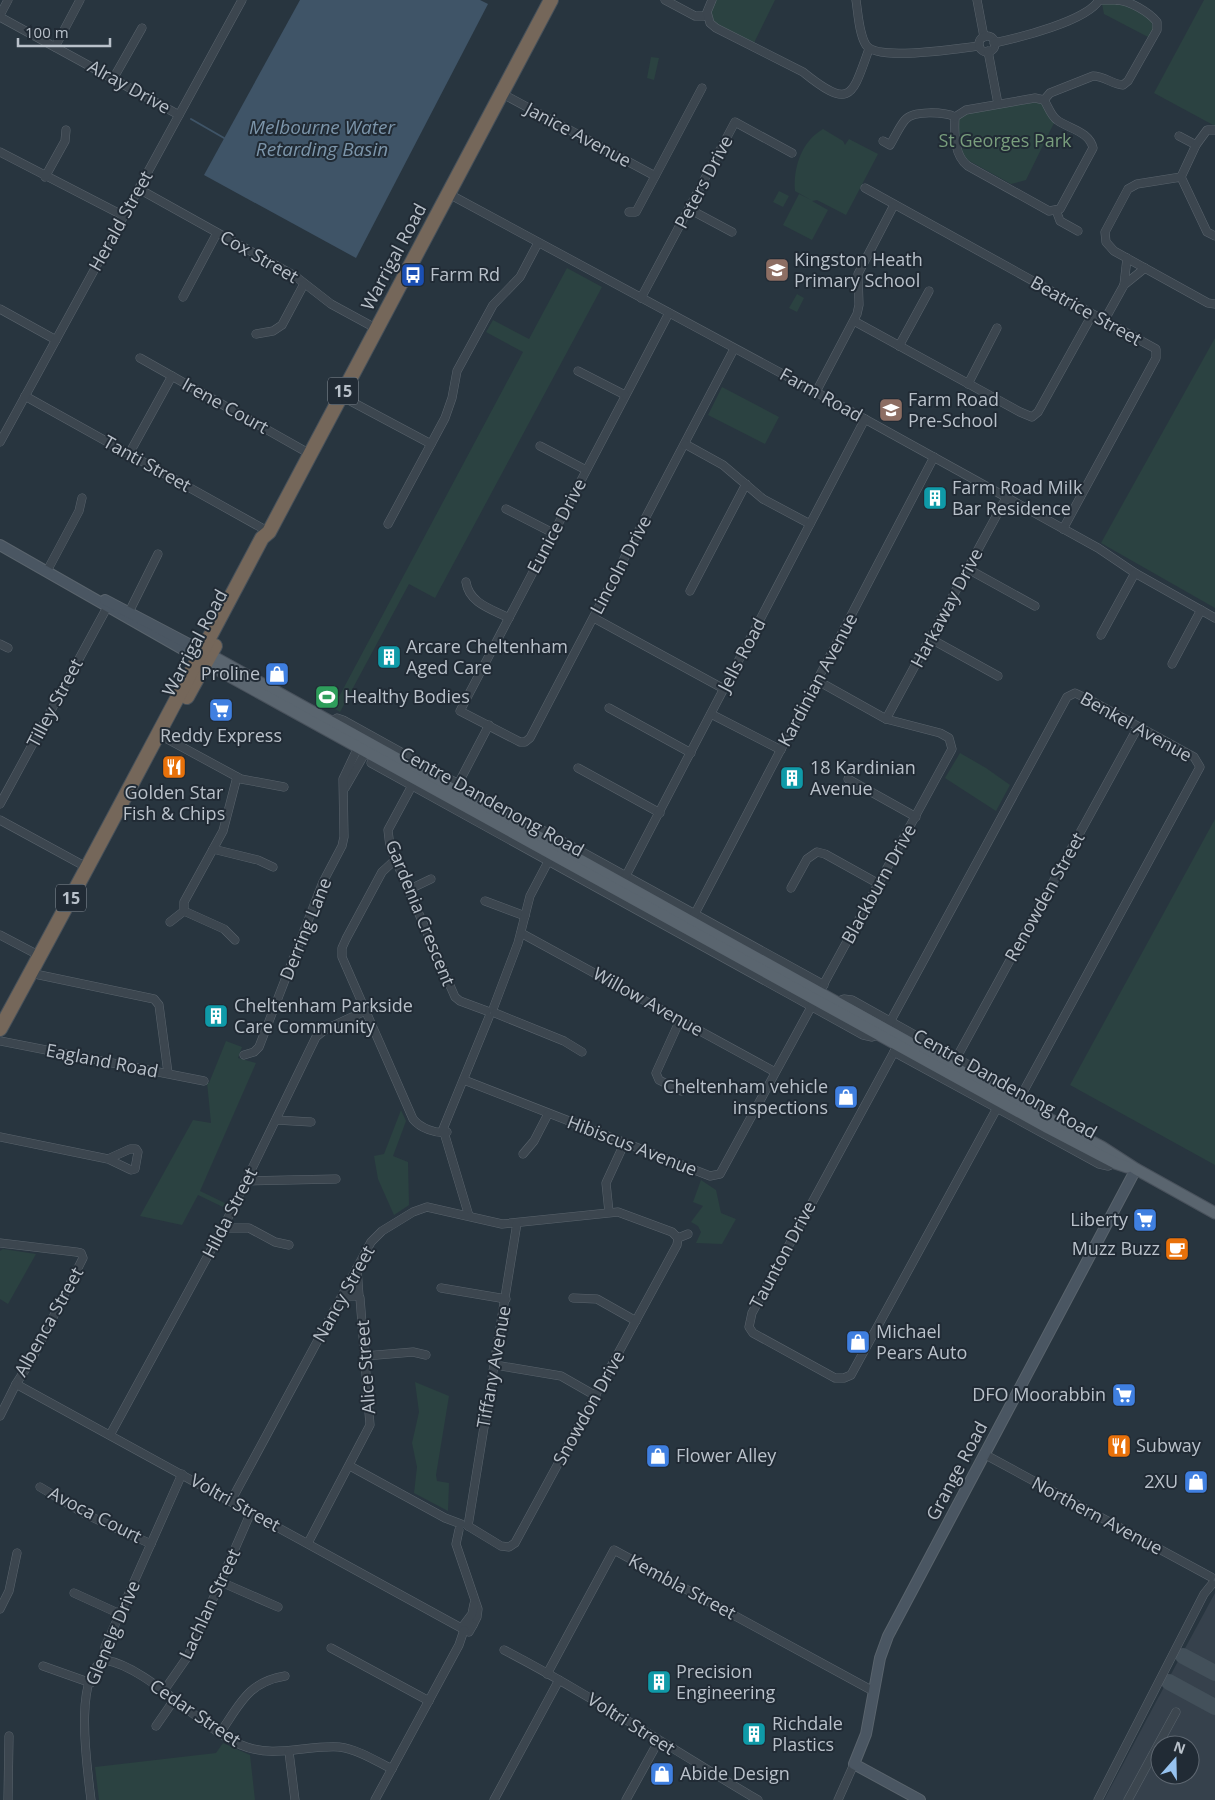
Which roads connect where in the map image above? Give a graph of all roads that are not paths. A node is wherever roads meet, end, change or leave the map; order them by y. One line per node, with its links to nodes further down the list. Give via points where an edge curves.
1 (8, 0): 11 (street)
2 (80, 0): 17 (street)
3 (241, 0): 25 (street, Herald Street)
4 (551, 0): 22 (highway, Warrigal Road / 15)
5 (665, 0): 12 (street, via 694,16)
6 (712, 0): 12 (street)
7 (856, 0): 18 (street, via 864,40)
8 (977, 0): 14 (street)
9 (1100, 0): 10 (street); 15 (street, via 1095,7 1057,25)
10 (1117, 0): 23 (street, via 1157,22 1156,30 1128,82 1116,84 1093,76 1050,93)
11 (0, 16): 17 (street, Alray Drive)
12 (707, 16): 18 (street, via 716,28 840,95 852,91 865,66)
13 (142, 28): 20 (street)
14 (984, 37): 15 (street, via 992,38); 16 (street)
15 (994, 43): 19 (street)
16 (979, 46): 18 (street, via 914,53); 19 (street)
17 (55, 47): 20 (street, Alray Drive)
18 (869, 49)
19 (988, 52): 24 (street)
20 (113, 79): 25 (street, Alray Drive)
21 (702, 88): 34 (street)
22 (501, 93): 34 (street, Janice Avenue); 39 (highway, Warrigal Road / 15)
23 (1044, 100): 24 (street, via 1035,98); 42 (street, via 1055,119 1088,137 1093,148 1060,209)
24 (998, 104): 26 (street, via 966,110)
25 (179, 115): 38 (street, Herald Street)
26 (956, 117): 30 (street, via 945,113 912,115 905,119 889,147); 42 (street, via 954,128 963,162 1049,211)
27 (66, 130): 35 (street, via 65,141)
28 (1215, 130): 31 (street, via 1207,130)
29 (1179, 136): 31 (street)
30 (882, 141)
31 (1196, 145): 36 (street)
32 (0, 152): 35 (street)
33 (792, 152): 41 (street, Peters Drive, via 735,122)
34 (655, 176): 43 (street, via 636,212)
35 (45, 177): 44 (street)
36 (1180, 177): 48 (street, via 1207,232); 50 (street, via 1128,188 1105,232 1106,242)
37 (865, 188): 40 (street, Beatrice Street)
38 (139, 189): 44 (street, Herald Street); 47 (street, Cox Street)
39 (449, 194): 49 (street, Farm Road); 64 (highway, Warrigal Road / 15)
40 (894, 205): 60 (street, Beatrice Street); 61 (street, via 858,274 859,305)
41 (689, 209): 46 (street); 56 (street, Peters Drive)
42 (1056, 210): 45 (street, via 1060,221)
43 (629, 212)
44 (124, 216): 66 (street, Herald Street)
45 (1078, 231)
46 (732, 232)
47 (217, 233): 52 (street, Cox Street); 55 (street)
48 (1215, 236)
49 (538, 243): 56 (street, Farm Road); 79 (street, via 520,277 493,305 457,371 445,418)
50 (1127, 258): 51 (street); 53 (street)
51 (1145, 268): 53 (street); 57 (street)
52 (304, 284): 64 (street, Cox Street, via 331,304); 65 (street, via 282,325 274,331)
53 (1124, 286): 62 (street)
54 (929, 291): 67 (street)
55 (183, 297)
56 (642, 298): 59 (street, Farm Road)
57 (1215, 304)
58 (0, 309): 66 (street)
59 (669, 314): 68 (street, Farm Road); 76 (street, Eunice Drive)
60 (1092, 315): 62 (street, Beatrice Street); 72 (street, via 1034,420)
61 (854, 321): 67 (street); 73 (street)
62 (1104, 321): 92 (street, Beatrice Street, via 1153,348 1157,354)
63 (997, 328): 72 (street)
64 (377, 329): 75 (highway, Warrigal Road / 15)
65 (256, 334)
66 (56, 340): 74 (street, Herald Street)
67 (899, 346): 72 (street)
68 (734, 349): 73 (street, Farm Road); 80 (street, Lincoln Drive)
69 (140, 358): 71 (street, Irene Court)
70 (578, 371): 76 (street)
71 (172, 376): 82 (street); 83 (street, Irene Court)
72 (968, 384)
73 (816, 392): 77 (street, Farm Road)
74 (25, 396): 78 (street, Herald Street); 82 (street, Tanti Street)
75 (341, 396): 79 (street); 83 (highway, Warrigal Road / 15)
76 (625, 396): 85 (street, Eunice Drive)
77 (865, 419): 84 (street, Farm Road); 91 (street, Jells Road)
78 (0, 442)
79 (431, 444): 90 (street)
80 (685, 444): 86 (street, via 723,464); 107 (street, Lincoln Drive)
81 (540, 446): 85 (street)
82 (129, 454): 93 (street, Tanti Street)
83 (310, 454): 93 (highway, Warrigal Road / 15)
84 (934, 457): 88 (street, Farm Road); 116 (street, Kardinian Avenue)
85 (586, 470): 94 (street, Eunice Drive)
86 (746, 484): 91 (street, via 767,502); 101 (street)
87 (82, 498): 98 (street, via 79,511)
88 (1006, 498): 92 (street, Farm Road); 97 (street, Harkaway Drive)
89 (506, 509): 94 (street)
90 (388, 524)
91 (810, 524): 117 (street, Jells Road)
92 (1063, 529): 99 (street, Farm Road)
93 (269, 532): 113 (highway, Warrigal Road / 15, via 269,541)
94 (553, 533): 106 (street, Eunice Drive)
95 (0, 545): 98 (main road, Centre Dandenong Road)
96 (158, 554): 105 (street)
97 (968, 569): 103 (street); 110 (street, Harkaway Drive)
98 (47, 571): 102 (main road, Centre Dandenong Road)
99 (1136, 573): 104 (street, Farm Road); 109 (street)
100 (466, 582): 106 (street, via 473,599)
101 (690, 591)
102 (109, 604): 105 (main road, Centre Dandenong Road); 135 (street, Tilley Street)
103 (1035, 606)
104 (1201, 610): 108 (street, Farm Road); 114 (street)
105 (128, 614): 113 (main road, Centre Dandenong Road)
106 (509, 618): 122 (street, Eunice Drive, via 460,711)
107 (594, 618): 117 (street); 122 (street, Lincoln Drive, via 529,740 520,742)
108 (1215, 618)
109 (1101, 634)
110 (930, 638): 115 (street); 120 (street, Harkaway Drive)
111 (0, 644): 112 (street)
112 (8, 648)
113 (204, 657): 121 (main road, Centre Dandenong Road); 124 (highway, Warrigal Road / 15); 125 (main road, Centre Dandenong Road)
114 (1172, 664)
115 (998, 676)
116 (818, 681): 120 (street); 126 (street, Kardinian Avenue)
117 (724, 689): 119 (street, Jells Road)
118 (609, 708): 127 (street)
119 (711, 714): 126 (street); 127 (street, Jells Road)
120 (886, 719): 137 (street, Blackburn Drive, via 949,738 952,750)
121 (329, 723): 125 (main road, Centre Dandenong Road); 134 (street, Centre Dandenong Road, via 337,718 346,722)
122 (489, 726): 134 (street)
123 (1138, 726): 165 (street, Benkel Avenue, via 1078,693 1067,697); 172 (street, Renowden Street); 178 (street, Benkel Avenue, via 1194,757 1200,763 1199,769)
124 (161, 735): 130 (street); 144 (highway, Warrigal Road / 15)
125 (363, 746): 131 (main road, Centre Dandenong Road); 171 (street, Derring Lane, via 343,792 342,846 323,882 259,1046 254,1052)
126 (781, 750): 153 (street, Kardinian Avenue)
127 (691, 753): 136 (street, Jells Road)
128 (371, 763): 131 (street, Centre Dandenong Road)
129 (578, 768): 136 (street)
130 (237, 777): 133 (street); 140 (street, via 223,831)
131 (415, 779): 134 (main road, Centre Dandenong Road); 141 (street, Centre Dandenong Road); 142 (street, Gardenia Crescent, via 388,830)
132 (848, 779): 137 (street)
133 (284, 787)
134 (454, 791): 139 (main road, Centre Dandenong Road, via 508,814); 141 (main road, Centre Dandenong Road)
135 (0, 804)
136 (660, 813): 146 (street, Jells Road)
137 (916, 817): 147 (street, Blackburn Drive)
138 (0, 820): 144 (street)
139 (526, 831): 141 (main road, Centre Dandenong Road); 146 (street, Centre Dandenong Road, via 535,826)
140 (213, 849): 143 (street); 151 (street, via 184,902)
141 (552, 855): 146 (main road, Centre Dandenong Road); 152 (street, via 531,894); 160 (street, Centre Dandenong Road)
142 (396, 863): 149 (street, Gardenia Crescent); 162 (street, via 386,869 342,950)
143 (273, 867)
144 (88, 868): 158 (highway, Warrigal Road / 15)
145 (432, 879): 149 (street)
146 (622, 883): 153 (main road, Centre Dandenong Road)
147 (879, 884): 148 (street, via 817,852 807,859); 160 (street, Blackburn Drive)
148 (791, 888)
149 (408, 890): 163 (street, Gardenia Crescent, via 455,997)
150 (485, 901): 152 (street)
151 (184, 911): 154 (street); 157 (street, via 224,929)
152 (525, 916): 155 (street)
153 (691, 921): 160 (main road, Centre Dandenong Road)
154 (170, 922)
155 (521, 933): 163 (street); 164 (street, Willow Avenue)
156 (0, 935): 158 (street)
157 (235, 940)
158 (40, 956): 159 (highway, Warrigal Road / 15)
159 (30, 973): 166 (highway, Warrigal Road / 15); 174 (street, via 154,999 159,1005)
160 (817, 996): 161 (main road, Centre Dandenong Road); 169 (main road, Centre Dandenong Road); 173 (street, Hibiscus Avenue)
161 (836, 1002): 165 (street, Centre Dandenong Road, via 852,1000); 169 (main road, Centre Dandenong Road)
162 (365, 1011): 182 (street, Hilda Street, via 318,1034); 184 (street, via 413,1119 425,1127)
163 (491, 1012): 170 (street, Gardenia Crescent, via 564,1040); 175 (street)
164 (680, 1020): 173 (street, Willow Avenue); 177 (street, via 656,1073 659,1080)
165 (890, 1022): 167 (street, Centre Dandenong Road)
166 (0, 1029)
167 (915, 1036): 169 (street, Centre Dandenong Road); 172 (street, Centre Dandenong Road)
168 (0, 1041): 174 (street, Eagland Road)
169 (897, 1045): 172 (main road, Centre Dandenong Road); 179 (main road, Centre Dandenong Road); 179 (street, Taunton Drive, via 752,1313 749,1327 756,1335 835,1378 851,1375)
170 (582, 1052)
171 (244, 1054)
172 (954, 1062): 178 (street, Centre Dandenong Road); 179 (main road, Centre Dandenong Road)
173 (775, 1072): 186 (street, Hibiscus Avenue, via 717,1176)
174 (168, 1074): 176 (street, Eagland Road)
175 (464, 1080): 180 (street, Hibiscus Avenue); 184 (street)
176 (204, 1081)
177 (681, 1091)
178 (1022, 1094): 181 (street, Centre Dandenong Road, via 1037,1103)
179 (1000, 1102): 181 (main road, Centre Dandenong Road); 189 (main road, Centre Dandenong Road, via 1115,1163)
180 (548, 1114): 186 (street, Hibiscus Avenue); 187 (street)
181 (1044, 1117): 189 (main road, Centre Dandenong Road, via 1110,1151)
182 (276, 1120): 183 (street); 191 (street, Hilda Street)
183 (311, 1122)
184 (445, 1132): 192 (street)
185 (0, 1137): 188 (street)
186 (624, 1144): 193 (street, via 606,1183)
187 (523, 1154)
188 (108, 1159)
189 (1136, 1169): 194 (main road, Centre Dandenong Road); 220 (main road, Grange Road)
190 (336, 1178): 191 (street)
191 (246, 1181): 198 (street, Hilda Street)
192 (462, 1192): 195 (street); 196 (street)
193 (609, 1212): 197 (street, Nancy Street); 200 (street, Nancy Street, via 622,1213 670,1231)
194 (1215, 1213)
195 (459, 1214): 196 (street, Nancy Street); 203 (street, Nancy Street, via 430,1207 417,1209 376,1236)
196 (469, 1216): 197 (street, Nancy Street, via 499,1224)
197 (517, 1223): 208 (street, Tiffany Avenue)
198 (223, 1228): 202 (street, via 249,1228 275,1242); 219 (street, Hilda Street)
199 (688, 1234): 200 (street)
200 (678, 1238): 210 (street, Snowdon Drive)
201 (0, 1243): 214 (street, Albenca Street, via 83,1255 41,1343)
202 (289, 1245)
203 (358, 1268): 204 (street, Nancy Street); 207 (street, Alice Street)
204 (347, 1287): 206 (street, Nancy Street); 207 (street, Alice Street)
205 (441, 1288): 208 (street)
206 (342, 1296): 207 (street, Alice Street); 224 (street, Nancy Street)
207 (359, 1296): 212 (street, Alice Street)
208 (506, 1298): 213 (street, Tiffany Avenue)
209 (573, 1298): 210 (street, via 597,1299)
210 (636, 1321): 216 (street, Snowdon Drive)
211 (426, 1355): 212 (street, via 413,1352)
212 (365, 1356): 221 (street, Alice Street, via 370,1425)
213 (495, 1365): 216 (street, via 560,1376); 226 (street, Tiffany Avenue)
214 (16, 1384): 217 (street, Albenca Street); 219 (street, Voltri Street)
215 (0, 1394): 217 (street)
216 (596, 1396): 226 (street, Snowdon Drive, via 514,1544 505,1548)
217 (8, 1398): 218 (street, Albenca Street)
218 (0, 1416)
219 (110, 1435): 222 (street, Voltri Street)
220 (984, 1454): 230 (street, Northern Avenue); 245 (main road, Grange Road, via 888,1636)
221 (350, 1466): 226 (street, Snowdon Drive); 227 (street, Alice Street)
222 (182, 1474): 224 (street, Voltri Street); 228 (street, Glenelg Drive)
223 (40, 1487): 228 (street, Avoca Court, via 87,1515)
224 (231, 1501): 225 (street, Voltri Street)
225 (251, 1512): 227 (street, Voltri Street); 231 (street, Lachlan Street)
226 (464, 1528): 236 (street, Tiffany Avenue, via 458,1549 478,1613)
227 (308, 1543): 236 (street, Voltri Street)
228 (151, 1544): 235 (street, Glenelg Drive)
229 (17, 1553): 234 (street, via 9,1591)
230 (1213, 1580): 266 (street)
231 (221, 1582): 233 (street); 246 (street, Lachlan Street, via 188,1656)
232 (74, 1593): 235 (street)
233 (278, 1607)
234 (0, 1608)
235 (120, 1614): 239 (street, Glenelg Drive, via 105,1650)
236 (467, 1627): 248 (street)
237 (331, 1648): 248 (street)
238 (504, 1650): 241 (street, Voltri Street)
239 (105, 1660): 244 (street, Glenelg Drive, via 97,1666); 246 (street, Cedar Street, via 136,1674)
240 (43, 1666): 244 (street)
241 (547, 1674): 243 (street, Voltri Street); 245 (street, Kembla Street, via 614,1550)
242 (285, 1676): 251 (street, via 269,1678 254,1687)
243 (559, 1680): 253 (street, Voltri Street, via 590,1696); 261 (street)
244 (91, 1683): 258 (street, Glenelg Drive, via 84,1732)
245 (873, 1691): 255 (main road, Grange Road, via 866,1734)
246 (163, 1692): 247 (street, Cedar Street)
247 (174, 1700): 250 (street); 251 (street, Cedar Street)
248 (429, 1701): 256 (street)
249 (1176, 1712): 267 (street)
250 (156, 1726)
251 (220, 1733): 254 (street, Cedar Street, via 251,1749)
252 (9, 1736): 257 (street)
253 (658, 1742): 262 (street); 263 (street, Voltri Street)
254 (289, 1752): 256 (street, Cedar Street, via 339,1747 354,1751); 259 (street)
255 (854, 1764): 264 (street, Grange Road); 265 (main road)
256 (391, 1771): 260 (street)
257 (8, 1800)
258 (91, 1800)
259 (295, 1800)
260 (376, 1800)
261 (494, 1800)
262 (626, 1800)
263 (758, 1800)
264 (838, 1800)
265 (920, 1800)
266 (1098, 1800)
267 (1128, 1800)

